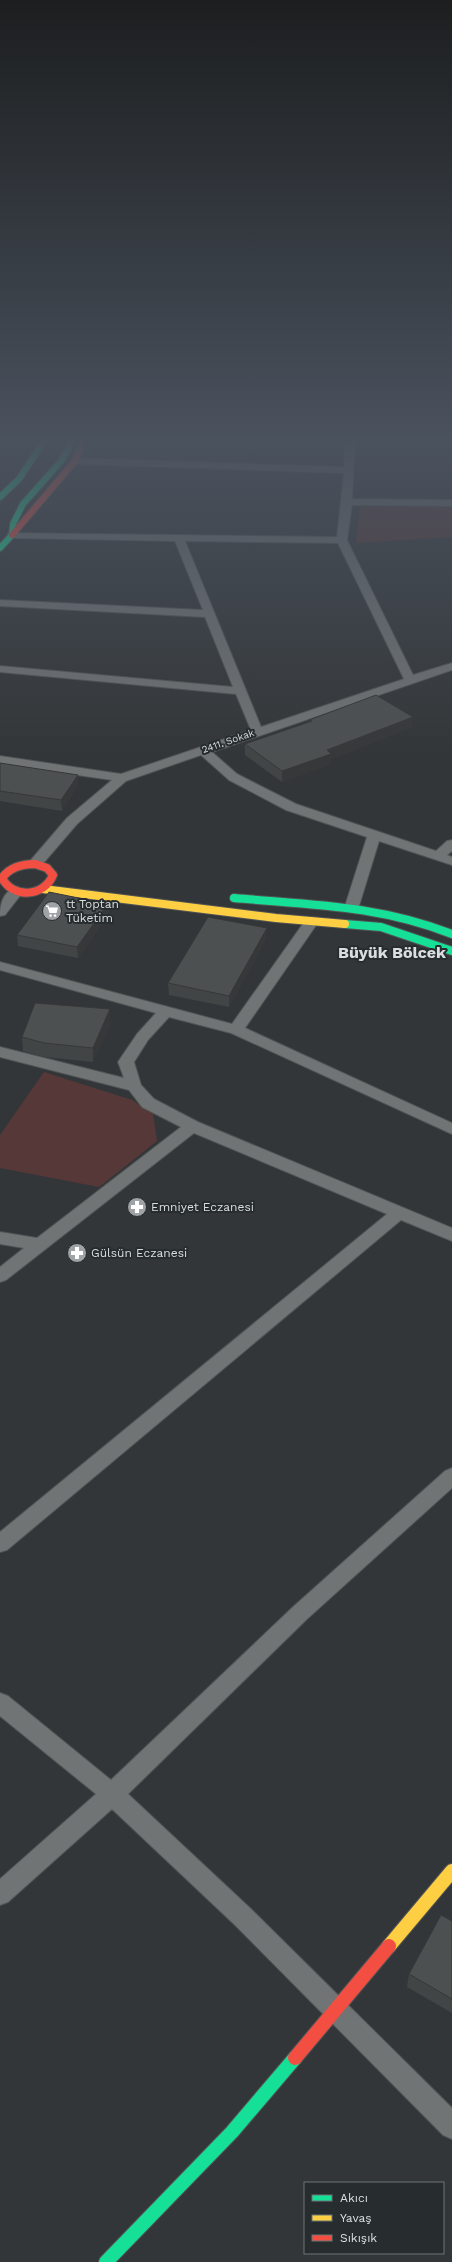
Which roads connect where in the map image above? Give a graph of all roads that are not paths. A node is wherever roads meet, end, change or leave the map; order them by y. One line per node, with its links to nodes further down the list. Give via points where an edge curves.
1 (182, 547): 4 (street)
2 (345, 547): 9 (street)
3 (0, 603): 4 (street)
4 (210, 614): 10 (street)
5 (452, 666): 7 (street, 2411. Sokak)
6 (0, 669): 10 (street)
7 (440, 670): 8 (street); 9 (street, 2411. Sokak)
8 (452, 678)
9 (410, 680): 11 (street, 2411. Sokak)
10 (241, 691): 11 (street)
11 (257, 731): 12 (street, 2411. Sokak)
12 (203, 750): 14 (street, 2411. Sokak); 15 (street, via 233,777 291,807)
13 (0, 760): 14 (street)
14 (122, 778): 19 (street, 2411. Sokak, via 72,821)
15 (374, 834): 17 (street); 25 (street)
16 (452, 844): 17 (street)
17 (438, 856): 18 (street)
18 (452, 861)
19 (35, 864): 20 (main road); 22 (main road, via 47,868 57,876)
20 (4, 870): 21 (main road)
21 (1, 882): 23 (main road)
22 (43, 889): 23 (main road); 27 (main road)
23 (16, 892): 26 (street)
24 (226, 897): 25 (main road, via 279,903)
25 (352, 906): 28 (main road, via 389,912)
26 (0, 912)
27 (312, 921): 29 (main road, via 380,927); 32 (street)
28 (452, 934)
29 (452, 951)
30 (0, 966): 31 (street)
31 (166, 1011): 32 (street); 34 (street, via 142,1037 126,1062)
32 (236, 1030): 36 (street)
33 (0, 1052): 34 (street)
34 (134, 1086): 35 (street, via 148,1103)
35 (192, 1126): 37 (street); 40 (street)
36 (452, 1128)
37 (400, 1212): 38 (street); 43 (street)
38 (452, 1235)
39 (0, 1238): 40 (street)
40 (40, 1244): 41 (street)
41 (0, 1276)
42 (452, 1476): 45 (street, via 300,1613)
43 (0, 1544)
44 (0, 1703): 45 (street)
45 (112, 1794): 47 (street); 48 (street, via 243,1917)
46 (452, 1871): 48 (main road)
47 (0, 1894)
48 (333, 2010): 49 (street); 50 (main road, via 232,2132)
49 (452, 2126)
50 (106, 2262)

